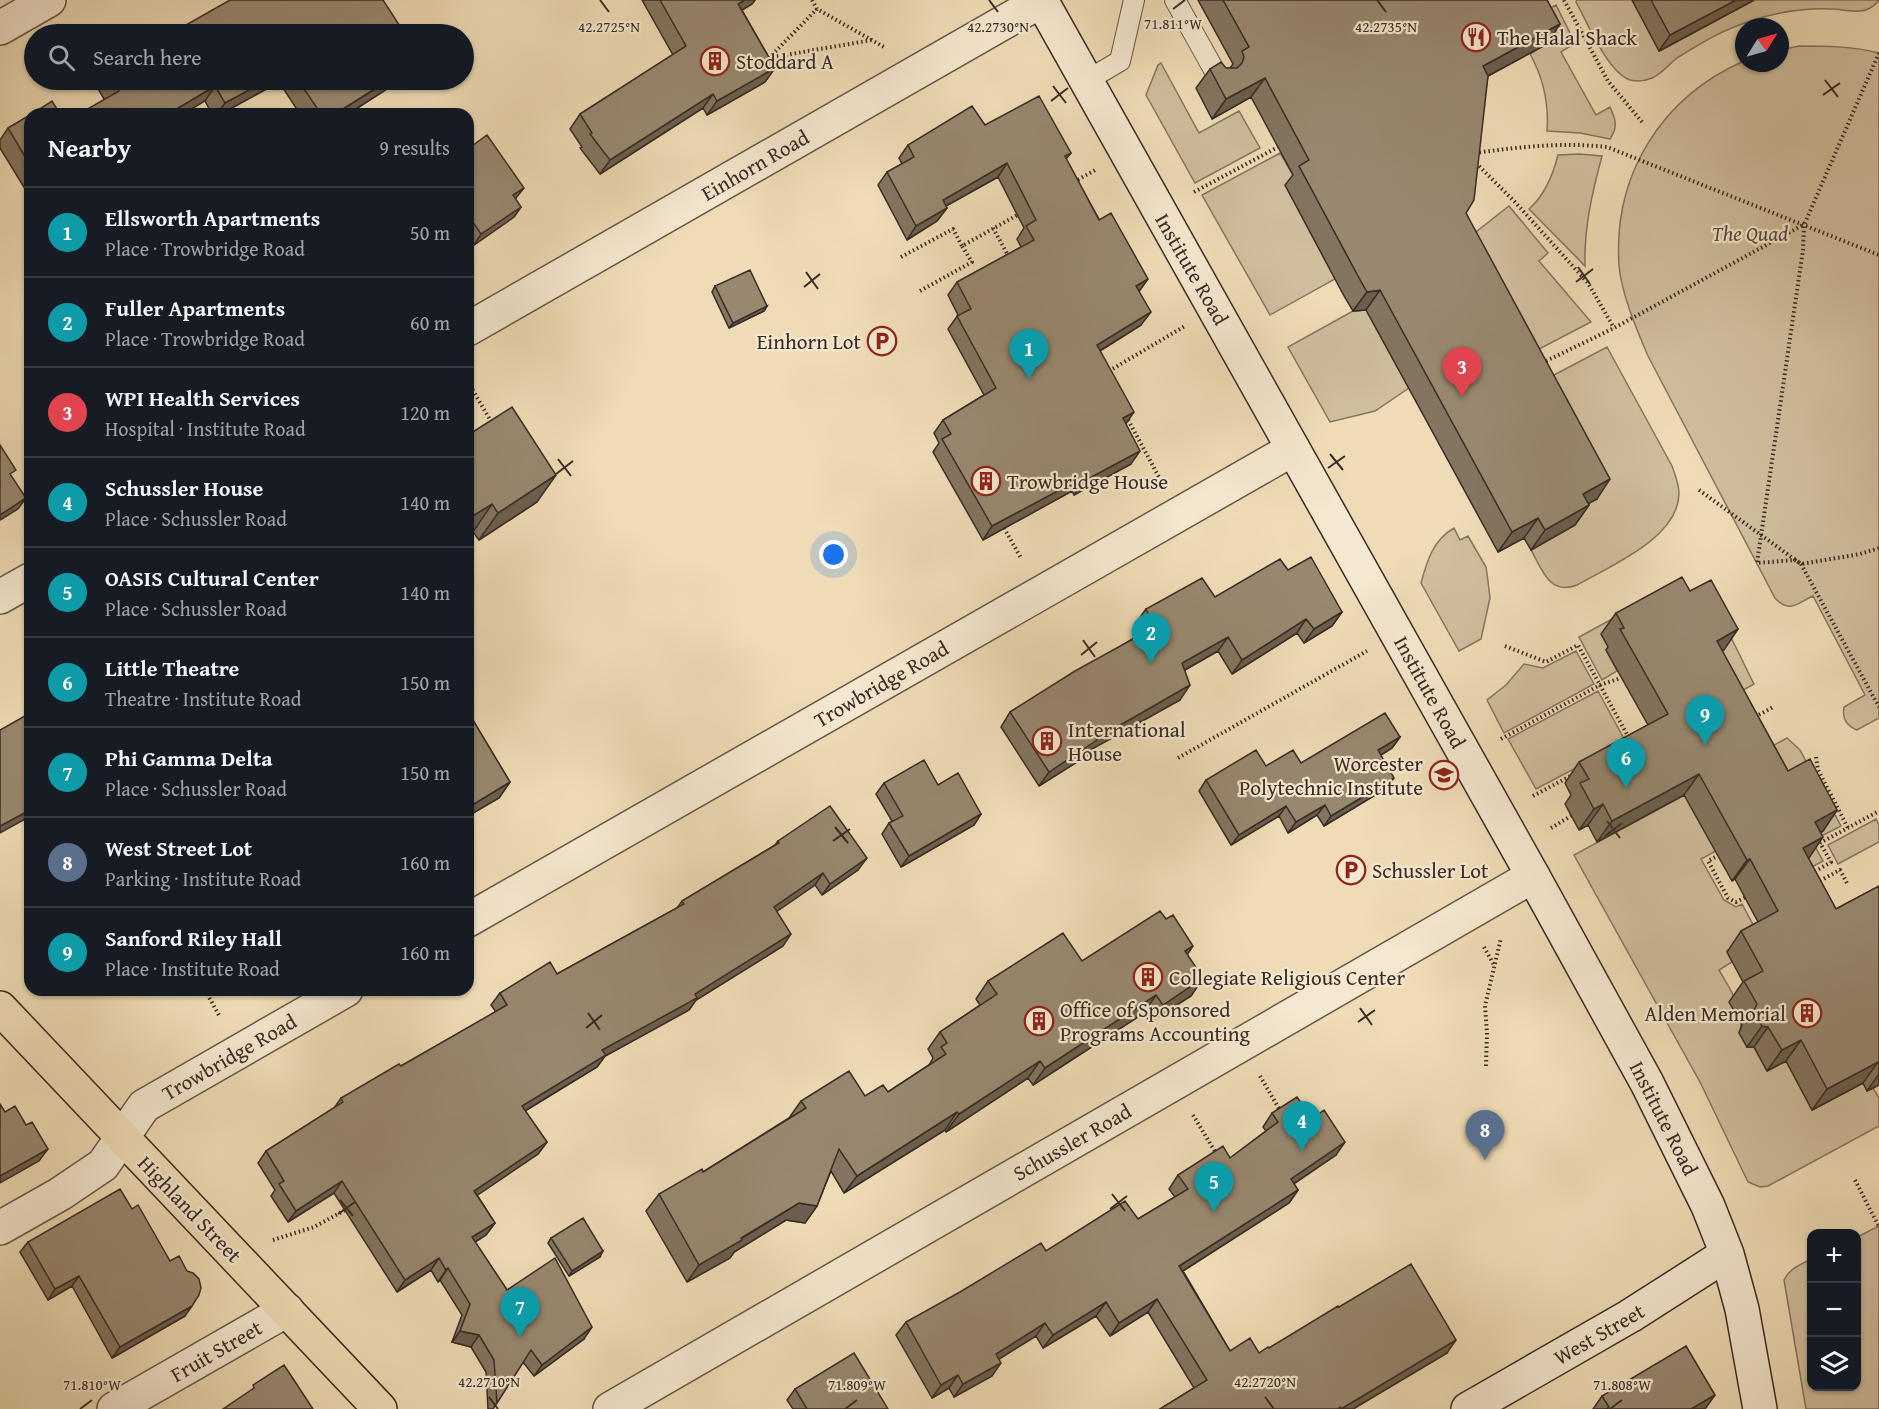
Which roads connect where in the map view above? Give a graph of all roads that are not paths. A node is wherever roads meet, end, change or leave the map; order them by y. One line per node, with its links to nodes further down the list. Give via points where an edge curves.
1 (50, 0): 5 (street)
2 (1041, 0): 7 (street, Institute Road); 8 (street, Einhorn Road)
3 (1134, 0): 7 (lane, via 1120,61)
4 (1175, 0): 6 (lane)
5 (0, 28)
6 (1218, 76)
7 (1086, 81): 9 (street, Institute Road)
8 (474, 326)
9 (1293, 448): 12 (street, Institute Road); 13 (street, Trowbridge Road)
10 (24, 583): 11 (street)
11 (0, 597)
12 (1533, 876): 18 (street, Institute Road, via 1647,1083 1708,1206); 22 (street, Schussler Road)
13 (474, 917)
14 (336, 996): 16 (street, Trowbridge Road, via 144,1106)
15 (0, 1008): 16 (highway, Highland Street)
16 (122, 1137): 17 (street, Trowbridge Road, via 103,1165); 19 (highway, Highland Street)
17 (0, 1228)
18 (1727, 1254): 23 (street, West Street, via 1630,1316); 24 (street, Institute Road, via 1742,1309)
19 (287, 1310): 20 (street, Fruit Street); 21 (highway, Highland Street)
20 (114, 1409)
21 (380, 1409)
22 (610, 1409)
23 (1468, 1409)
24 (1760, 1409)

